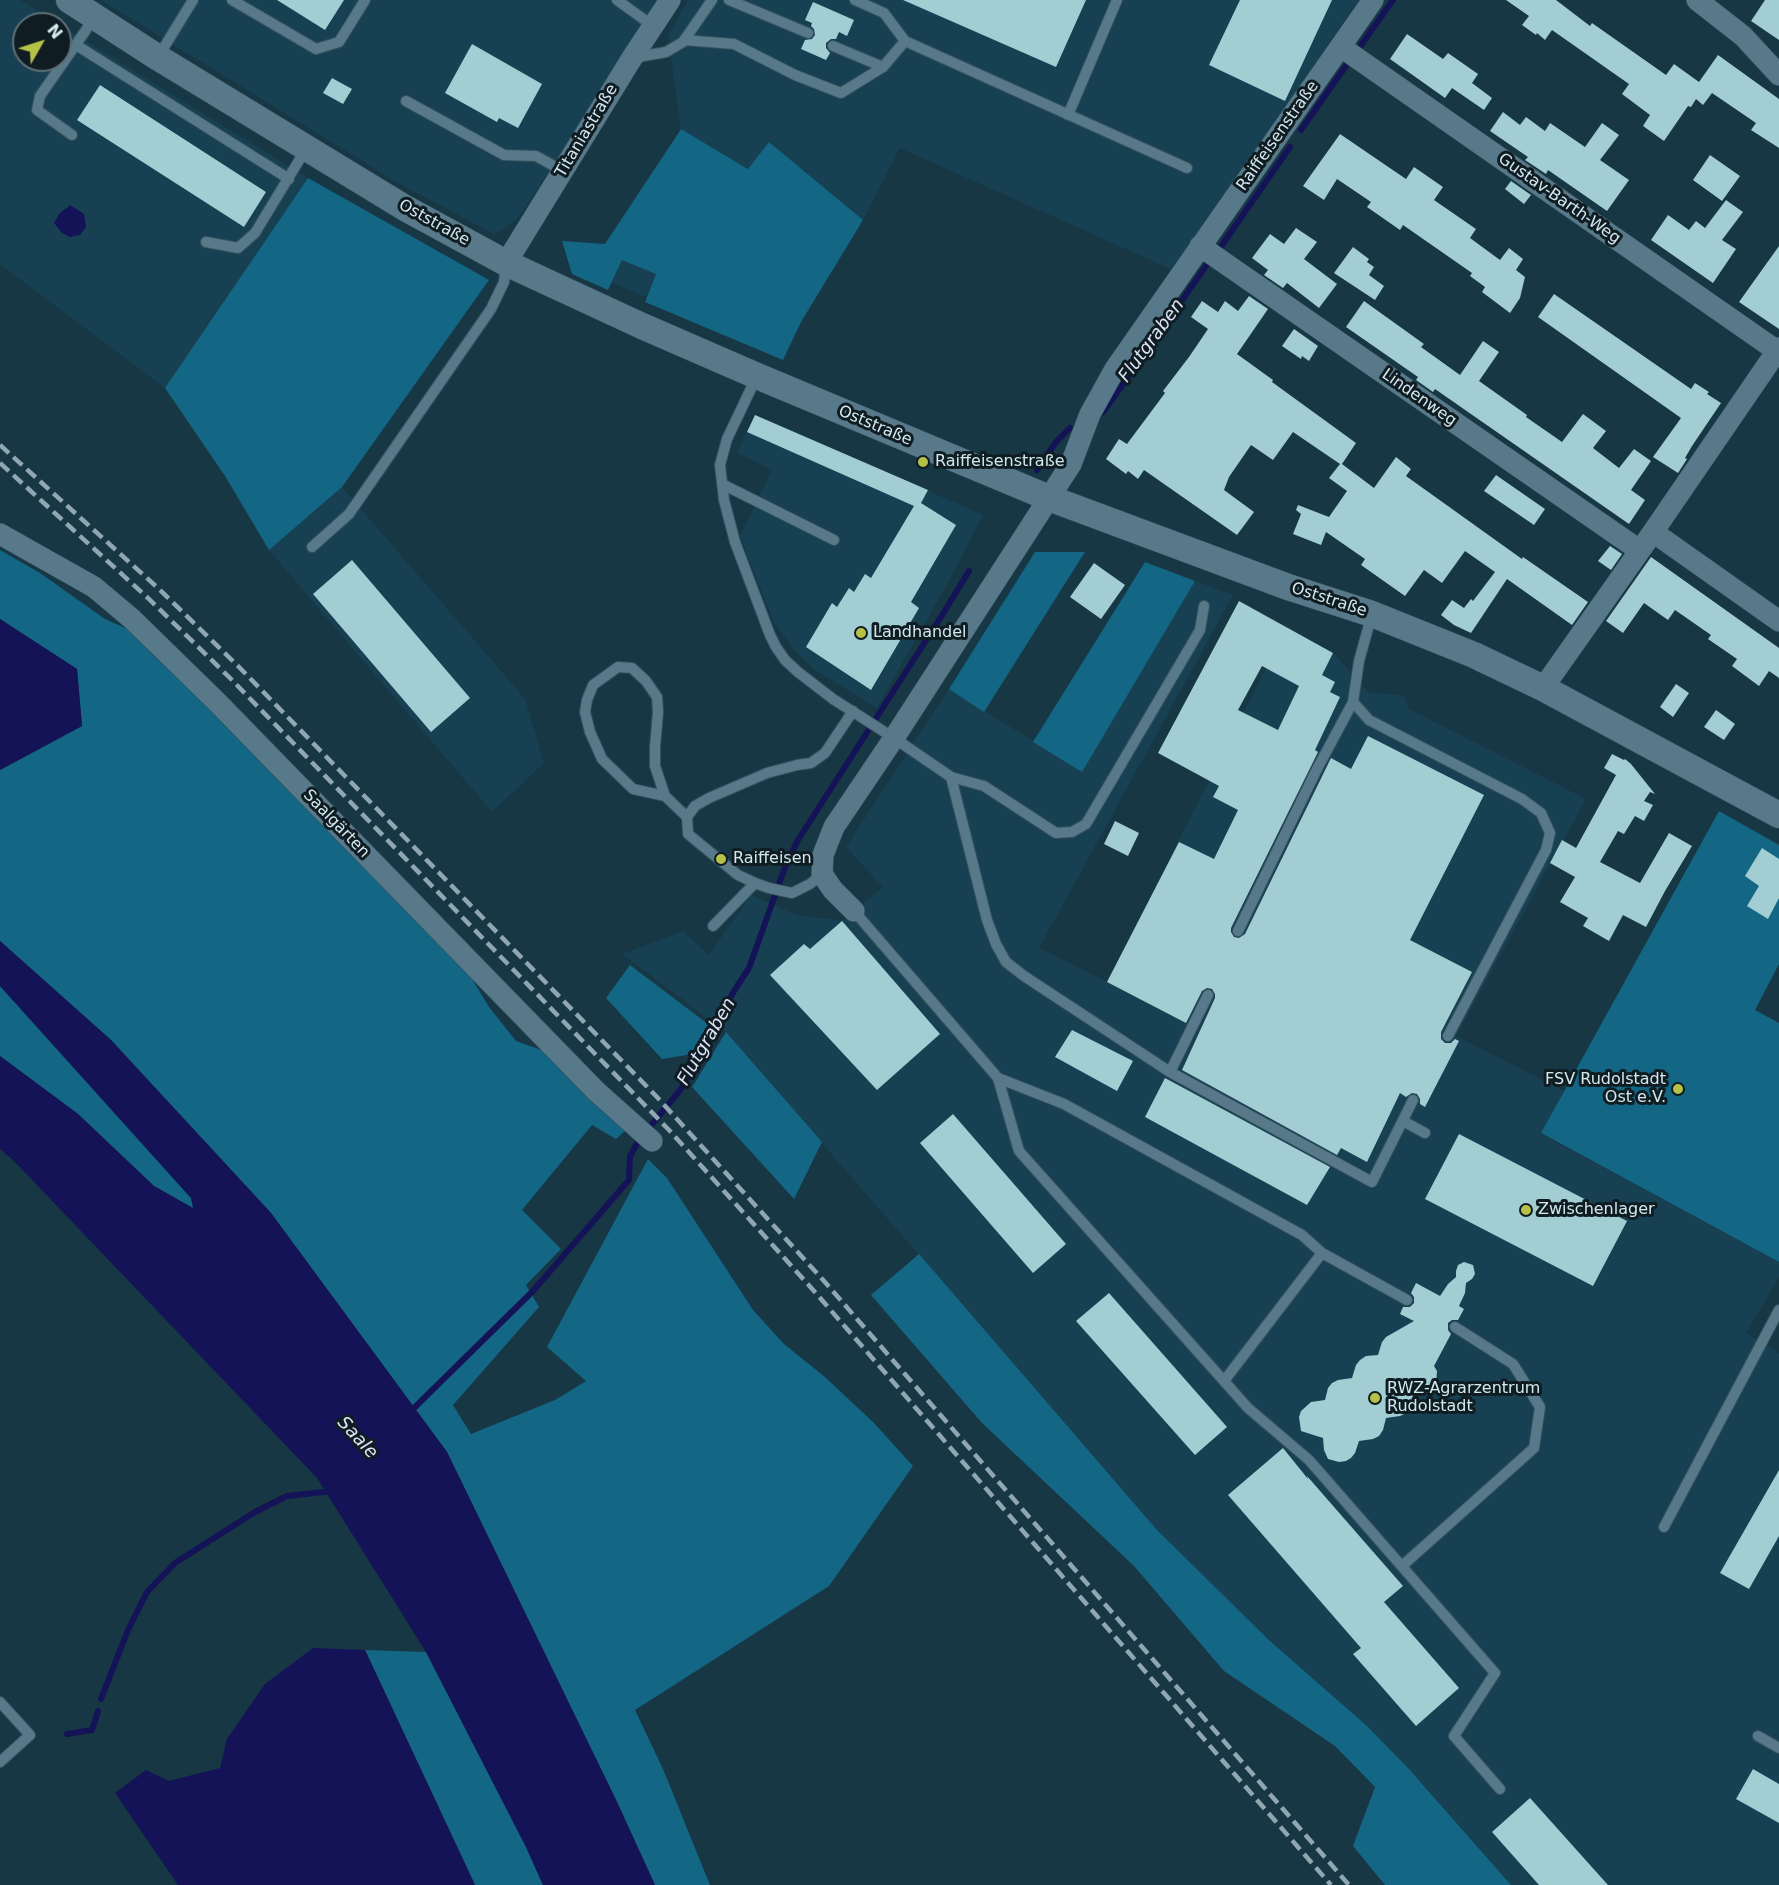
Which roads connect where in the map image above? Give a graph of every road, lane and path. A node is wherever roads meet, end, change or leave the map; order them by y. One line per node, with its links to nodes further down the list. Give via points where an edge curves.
1 (69, 0): 13 (street, Oststraße)
2 (193, 0): 21 (lane)
3 (232, 0): 4 (lane, via 316,49 339,42)
4 (365, 0)
5 (617, 0): 14 (lane)
6 (670, 0): 14 (street, Titaniastraße)
7 (712, 0): 16 (lane)
8 (729, 0): 15 (lane)
9 (855, 0): 17 (lane, via 884,13)
10 (1117, 0): 26 (lane)
11 (1373, 0): 20 (street, Raiffeisenstraße)
12 (1696, 0): 24 (street, via 1743,36)
13 (95, 17): 18 (lane); 21 (street, Oststraße)
14 (653, 26): 22 (street, Titaniastraße)
15 (808, 33)
16 (684, 40): 22 (lane, via 666,52); 23 (lane, via 734,44 841,93)
17 (905, 41): 23 (lane); 26 (lane)
18 (76, 45): 27 (lane, via 40,96 37,110); 31 (lane)
19 (833, 45): 23 (lane)
20 (1341, 47): 33 (street, Raiffeisenstraße); 35 (street, Gustav-Barth-Weg)
21 (158, 57): 28 (street, Oststraße)
22 (632, 58): 30 (street, Titaniastraße)
23 (883, 68)
24 (1779, 75)
25 (406, 101): 30 (lane, via 504,155 536,156)
26 (1068, 115): 29 (lane)
27 (72, 135)
28 (306, 148): 31 (lane); 34 (street, Oststraße)
29 (1187, 168)
30 (563, 171): 34 (street, Titaniastraße)
31 (289, 179): 32 (lane, via 255,233 238,248)
32 (206, 242)
33 (1200, 246): 38 (street, Raiffeisenstraße, via 1115,369 1090,414 1071,464); 43 (street, Lindenweg)
34 (506, 263): 36 (street, Oststraße); 42 (lane, via 504,282 491,309 349,514)
35 (1778, 349): 39 (street)
36 (757, 376): 37 (lane, via 722,451); 38 (street, Oststraße)
37 (722, 484): 41 (lane); 49 (lane, via 735,542 776,647 808,681)
38 (1049, 498): 45 (street, Oststraße); 50 (street, Raiffeisenstraße)
39 (1653, 532): 43 (street); 46 (street)
40 (0, 534): 67 (street, Saalgärten, via 94,587 132,619 596,1091)
41 (834, 540)
42 (312, 547)
43 (1639, 550): 47 (street)
44 (1203, 606): 51 (lane, via 1200,630 1086,824 1072,832 1056,832 984,786)
45 (1372, 614): 47 (street, Oststraße); 48 (lane)
46 (1779, 621)
47 (1543, 688): 53 (street, Oststraße)
48 (1353, 702): 59 (lane); 61 (lane, via 1369,720 1522,799 1541,813 1550,834 1546,850)
49 (853, 711): 50 (lane); 54 (lane, via 825,753 811,763 766,773 709,798 695,806)
50 (886, 732): 51 (lane); 55 (street, Raiffeisenstraße, via 834,827 823,855)
51 (951, 777): 62 (lane, via 987,920 1006,962)
52 (665, 796): 52 (lane, via 633,789 602,759 590,732 585,712 592,685 618,667 632,668 657,697 655,766); 54 (lane)
53 (1778, 812)
54 (687, 817): 56 (lane, via 688,834 738,875)
55 (822, 874): 56 (lane, via 792,893); 57 (street)
56 (755, 883): 58 (lane)
57 (854, 911): 63 (lane)
58 (713, 926)
59 (1238, 930)
60 (1208, 995): 62 (lane)
61 (1448, 1036)
62 (1170, 1072): 65 (lane, via 1372,1182)
63 (998, 1078): 68 (lane, via 1064,1104 1302,1235); 72 (lane, via 1019,1151)
64 (1413, 1100): 65 (lane)
65 (1403, 1121): 66 (lane)
66 (1425, 1133)
67 (644, 1134)
68 (1322, 1252): 69 (lane); 72 (lane)
69 (1407, 1300)
70 (1779, 1310): 73 (lane)
71 (1455, 1327): 74 (lane, via 1513,1364 1540,1407 1534,1448)
72 (1224, 1381): 74 (lane, via 1248,1408 1309,1460)
73 (1664, 1527)
74 (1402, 1566): 79 (lane, via 1495,1673 1454,1736)
75 (0, 1702): 78 (lane, via 30,1735)
76 (1758, 1737): 77 (lane)
77 (1779, 1748)
78 (0, 1762)
79 (1500, 1789)

